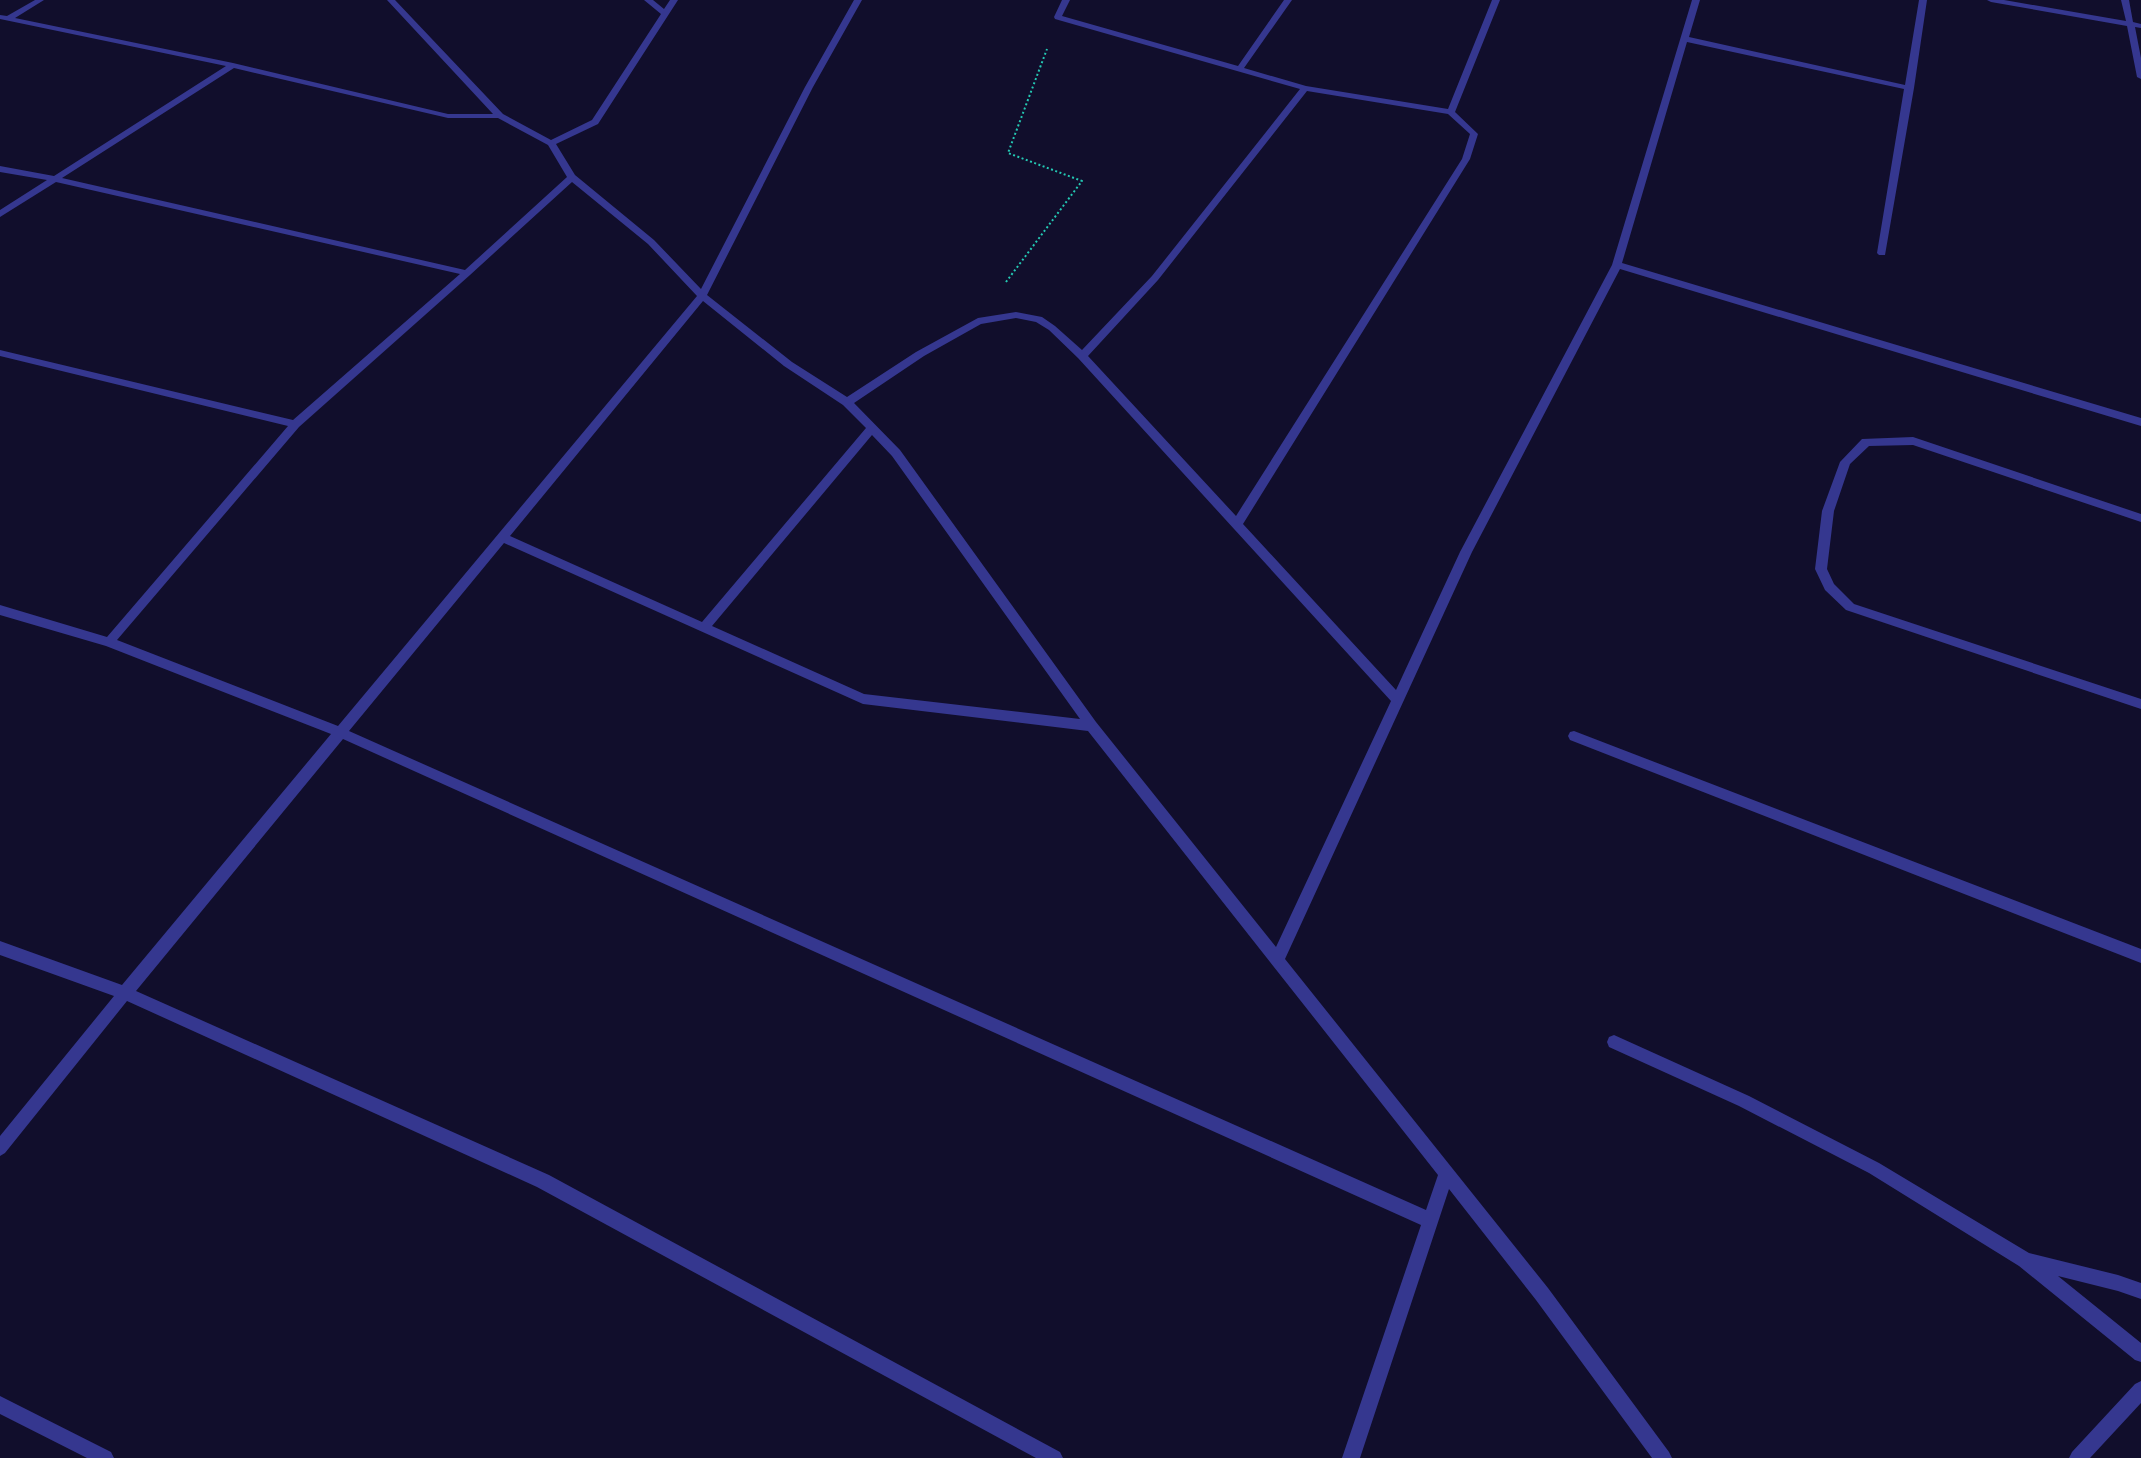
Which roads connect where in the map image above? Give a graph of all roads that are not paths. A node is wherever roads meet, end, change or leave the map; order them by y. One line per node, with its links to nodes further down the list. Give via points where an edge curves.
1 (40, 0): 14 (street)
2 (391, 0): 24 (street)
3 (648, 0): 13 (street)
4 (674, 0): 13 (street)
5 (858, 0): 33 (street, via 809,87)
6 (1066, 0): 19 (street, via 1058,18)
7 (1288, 0): 19 (street)
8 (1496, 0): 23 (street)
9 (1696, 0): 17 (street)
10 (1923, 0): 22 (street)
11 (1991, 0): 15 (street)
12 (2126, 0): 15 (street)
13 (666, 13): 25 (street, via 595,122)
14 (4, 18): 18 (street)
15 (2130, 24): 16 (street); 20 (street)
16 (2141, 26)
17 (1686, 39): 22 (street); 31 (street)
18 (233, 65): 24 (street, via 448,116); 28 (street)
19 (1239, 70): 21 (street)
20 (2141, 77)
21 (1305, 88): 23 (street); 35 (street, via 1155,278)
22 (1910, 88): 30 (street)
23 (1451, 112): 41 (street, via 1474,134 1466,159)
24 (500, 116): 25 (street)
25 (552, 143): 27 (street)
26 (0, 169): 28 (street)
27 (572, 177): 32 (street); 33 (street, via 651,242)
28 (55, 179): 29 (street); 32 (street)
29 (0, 214)
30 (1882, 253)
31 (1617, 265): 37 (street); 46 (street, via 1466,552)
32 (468, 273): 38 (street)
33 (702, 296): 36 (street, via 788,364); 42 (street)
34 (0, 353): 38 (street)
35 (1082, 356): 36 (street, via 1038,319 1016,315 978,321); 41 (street)
36 (847, 402): 39 (street)
37 (2141, 422)
38 (295, 424): 45 (street)
39 (873, 427): 44 (street); 48 (street, via 896,453)
40 (2141, 518): 47 (street, via 1914,441 1866,442 1845,462 1828,511 1821,569 1829,588 1850,607)
41 (1237, 524): 46 (street)
42 (501, 537): 44 (street); 49 (street)
43 (0, 610): 45 (street)
44 (705, 627): 48 (street, via 863,699)
45 (109, 642): 49 (street)
46 (1398, 700): 53 (street)
47 (2141, 704)
48 (1092, 726): 53 (street)
49 (339, 732): 54 (street); 58 (street)
50 (1574, 736): 52 (street)
51 (0, 948): 54 (street)
52 (2141, 956)
53 (1278, 960): 57 (street)
54 (125, 993): 56 (street); 65 (street, via 543,1181)
55 (1614, 1042): 59 (street, via 1744,1101 1874,1168)
56 (0, 1148)
57 (1446, 1173): 58 (street); 67 (street, via 1542,1294)
58 (1431, 1221): 66 (street)
59 (2025, 1260): 60 (street); 61 (street)
60 (2141, 1291)
61 (2141, 1354)
62 (2141, 1390): 68 (street)
63 (0, 1405): 64 (street)
64 (105, 1458)
65 (1054, 1458)
66 (1351, 1458)
67 (1664, 1458)
68 (2078, 1458)

